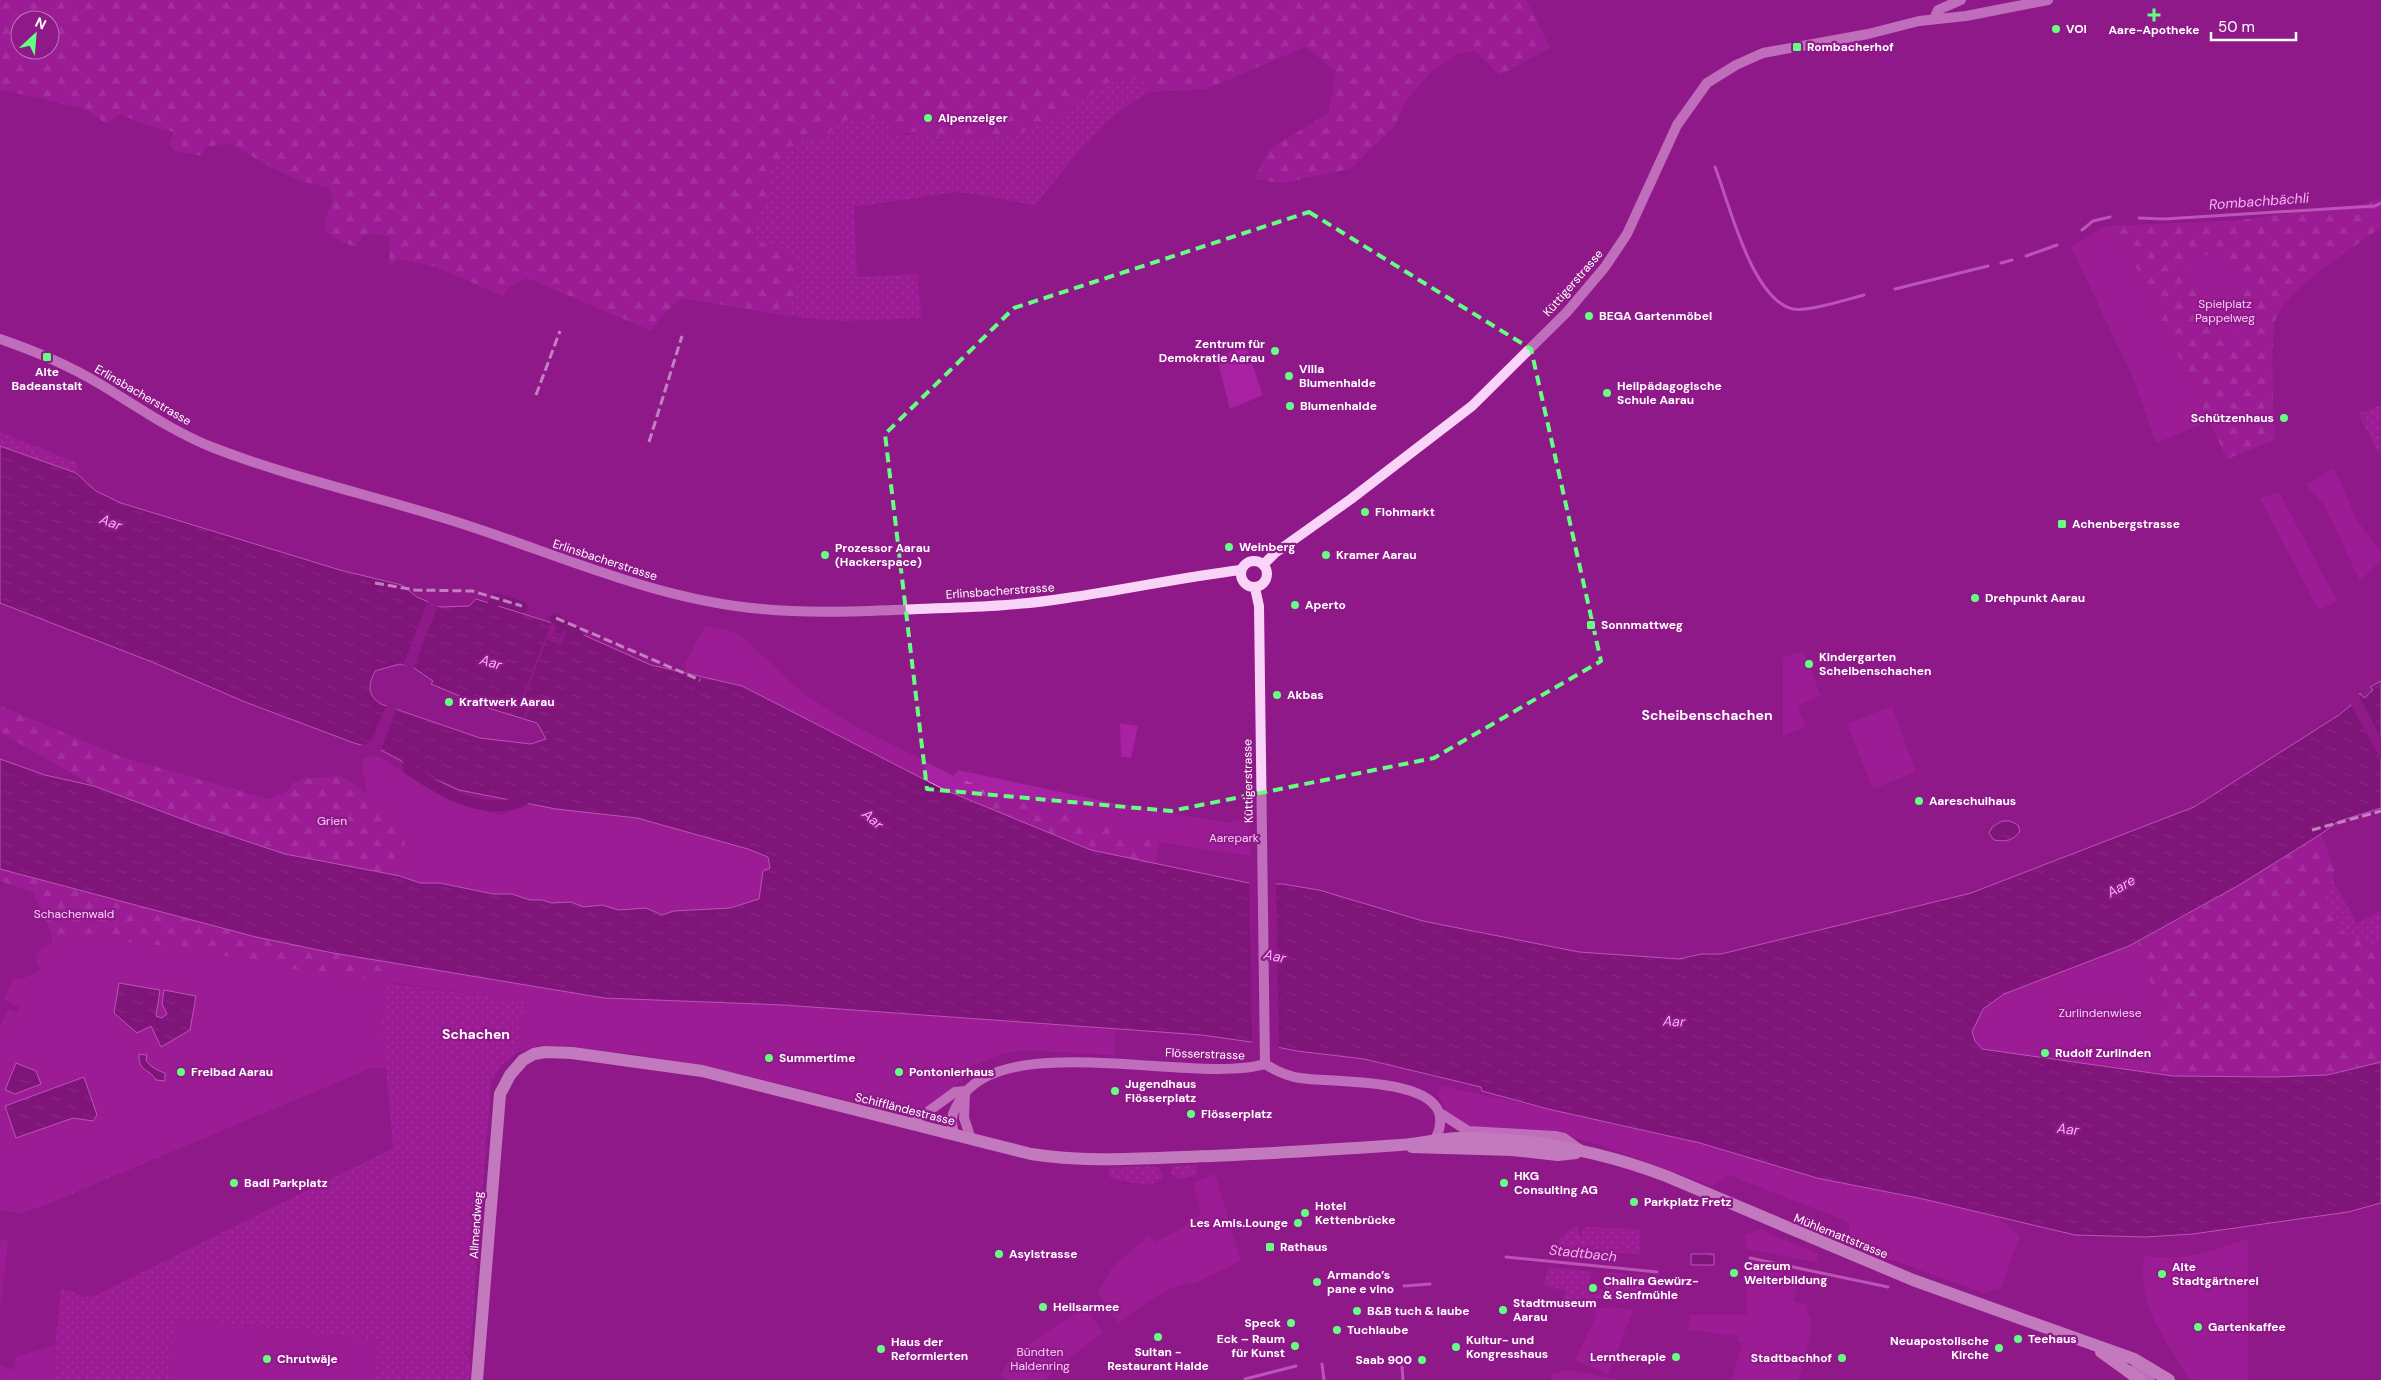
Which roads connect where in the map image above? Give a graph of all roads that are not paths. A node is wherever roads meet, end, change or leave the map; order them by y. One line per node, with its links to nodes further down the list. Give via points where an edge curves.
1 (1961, 0): 3 (main road, via 1938,10)
2 (2048, 0): 3 (main road, Küttigerstrasse)
3 (1934, 19): 5 (main road, Küttigerstrasse, via 1762,53 1707,83 1677,125 1627,234 1606,267 1567,312 1472,406)
4 (0, 338): 6 (main road, Erlinsbacherstrasse, via 75,370 159,421 210,446 462,524 621,580 696,600 760,609 817,612 1005,606)
5 (1263, 564): 6 (main road, via 1250,561); 7 (main road, via 1267,576 1263,584)
6 (1241, 570): 7 (main road, via 1243,583)
7 (1255, 588): 8 (main road, Küttigerstrasse, via 1259,606)
8 (1265, 1059): 10 (main road, Flösserstrasse, via 1230,1070 1115,1063 1030,1065 990,1073); 11 (main road, via 1278,1072 1291,1077 1416,1092 1431,1101)
9 (510, 1075): 12 (main road, Schiffländestrasse, via 523,1060 534,1054 572,1053 702,1071); 21 (main road, Allmendweg, via 502,1089 499,1107)
10 (964, 1092): 12 (main road, Flösserstrasse, via 955,1092); 13 (main road, Flösserstrasse, via 952,1115); 14 (main road, via 964,1118)
11 (1440, 1113): 15 (main road, via 1440,1131); 18 (main road, Mühlemattstrasse, via 1468,1131 1554,1136 1564,1138)
12 (911, 1124): 13 (main road, Schiffländestrasse)
13 (954, 1135): 14 (main road, Schiffländestrasse)
14 (971, 1139): 17 (main road, Schiffländestrasse, via 1031,1154 1082,1160)
15 (1435, 1139): 16 (main road, Mühlemattstrasse); 18 (main road, Mühlemattstrasse, via 1540,1142)
16 (1402, 1145): 17 (main road, Mühlemattstrasse); 18 (main road, Mühlemattstrasse, via 1558,1155)
17 (1306, 1151)
18 (1584, 1152): 19 (main road, Mühlemattstrasse, via 1666,1176 1857,1258)
19 (2088, 1344): 20 (main road, Mühlemattstrasse); 24 (main road, Mühlemattstrasse, via 2134,1359)
20 (2122, 1366): 22 (main road, Mühlemattstrasse); 23 (main road, Mühlemattstrasse)
21 (477, 1380)
22 (2140, 1380)
23 (2150, 1380)
24 (2169, 1380)

